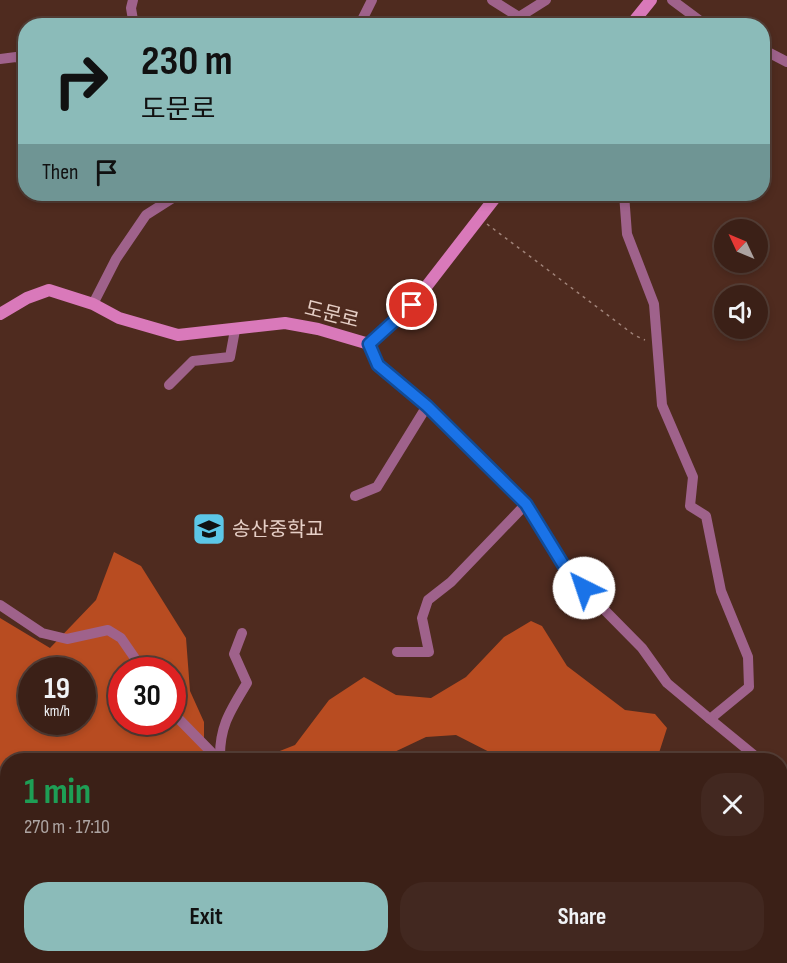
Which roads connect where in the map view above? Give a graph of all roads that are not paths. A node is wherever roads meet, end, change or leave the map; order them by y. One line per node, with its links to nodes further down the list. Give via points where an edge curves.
1 (133, 0): 7 (street)
2 (372, 0): 8 (street)
3 (492, 0): 9 (street)
4 (546, 0): 10 (street)
5 (651, 0): 11 (street)
6 (672, 0): 12 (street)
7 (133, 18)
8 (363, 18)
9 (514, 18)
10 (522, 18)
11 (636, 18)
12 (696, 18)
13 (770, 53): 16 (street)
14 (18, 58): 15 (street)
15 (0, 59)
16 (787, 62)
17 (168, 201): 20 (street, via 146,215 116,259)
18 (493, 201): 23 (street, 도문로, via 412,305)
19 (625, 201): 32 (street, via 627,234 654,304 662,405 693,477 690,506 706,516 721,591 748,657 748,687)
20 (93, 304): 21 (street, 도문로, via 49,290); 22 (street, 도문로, via 119,318 178,335)
21 (0, 314)
22 (235, 330): 23 (street, 도문로, via 285,323); 24 (street, via 230,357 193,361)
23 (369, 344): 25 (street, via 378,365)
24 (169, 385)
25 (427, 406): 26 (street, via 377,487); 27 (street)
26 (356, 496)
27 (526, 504): 30 (street, via 451,582 428,600 422,618 429,652); 32 (street, via 569,574 642,648 667,684)
28 (0, 606): 31 (street, via 42,633 68,639 108,630 120,638)
29 (242, 633): 35 (street, via 234,654 247,683 228,713 219,738)
30 (397, 652)
31 (134, 657)
32 (710, 719): 36 (street)
33 (186, 726): 34 (street)
34 (212, 753)
35 (219, 753)
36 (751, 753)

